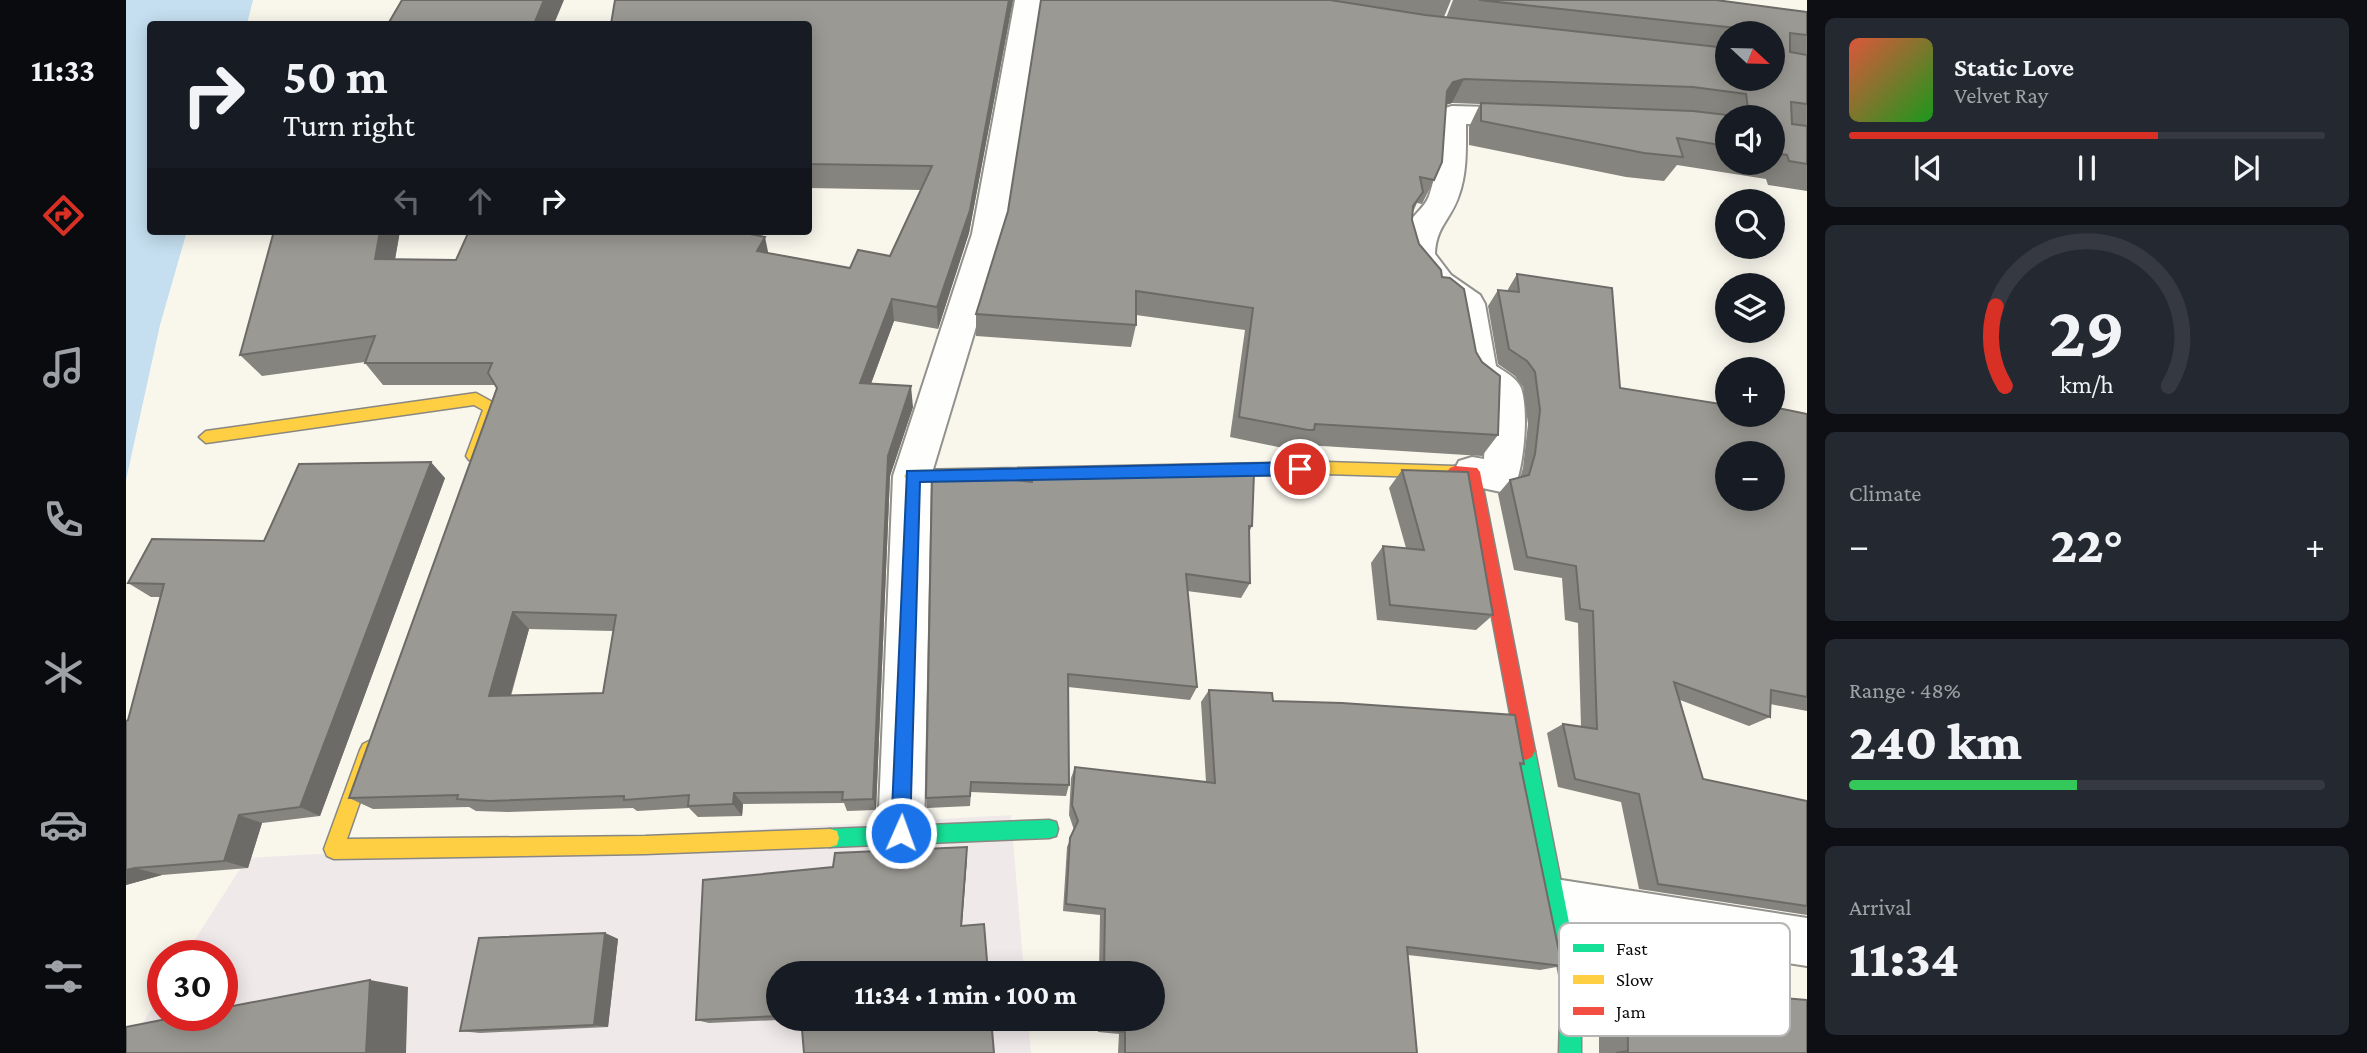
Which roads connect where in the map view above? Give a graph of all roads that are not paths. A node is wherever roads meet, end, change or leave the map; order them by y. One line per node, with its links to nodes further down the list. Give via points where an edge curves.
1 (1028, 0): 6 (street, via 988,234)
2 (1550, 118): 4 (street, via 1452,115 1446,191 1435,220 1420,232 1419,256 1440,283 1468,304 1480,373 1504,390 1501,477)
3 (206, 437): 5 (street, via 476,399 491,408)
4 (1472, 472): 6 (street, via 1326,468); 10 (street)
5 (468, 473)
6 (912, 476): 9 (street)
7 (376, 733): 9 (street, via 334,849 645,845)
8 (1049, 829): 9 (street)
9 (901, 833)
10 (1555, 902): 11 (street); 12 (street)
11 (1559, 923)
12 (1687, 923)

